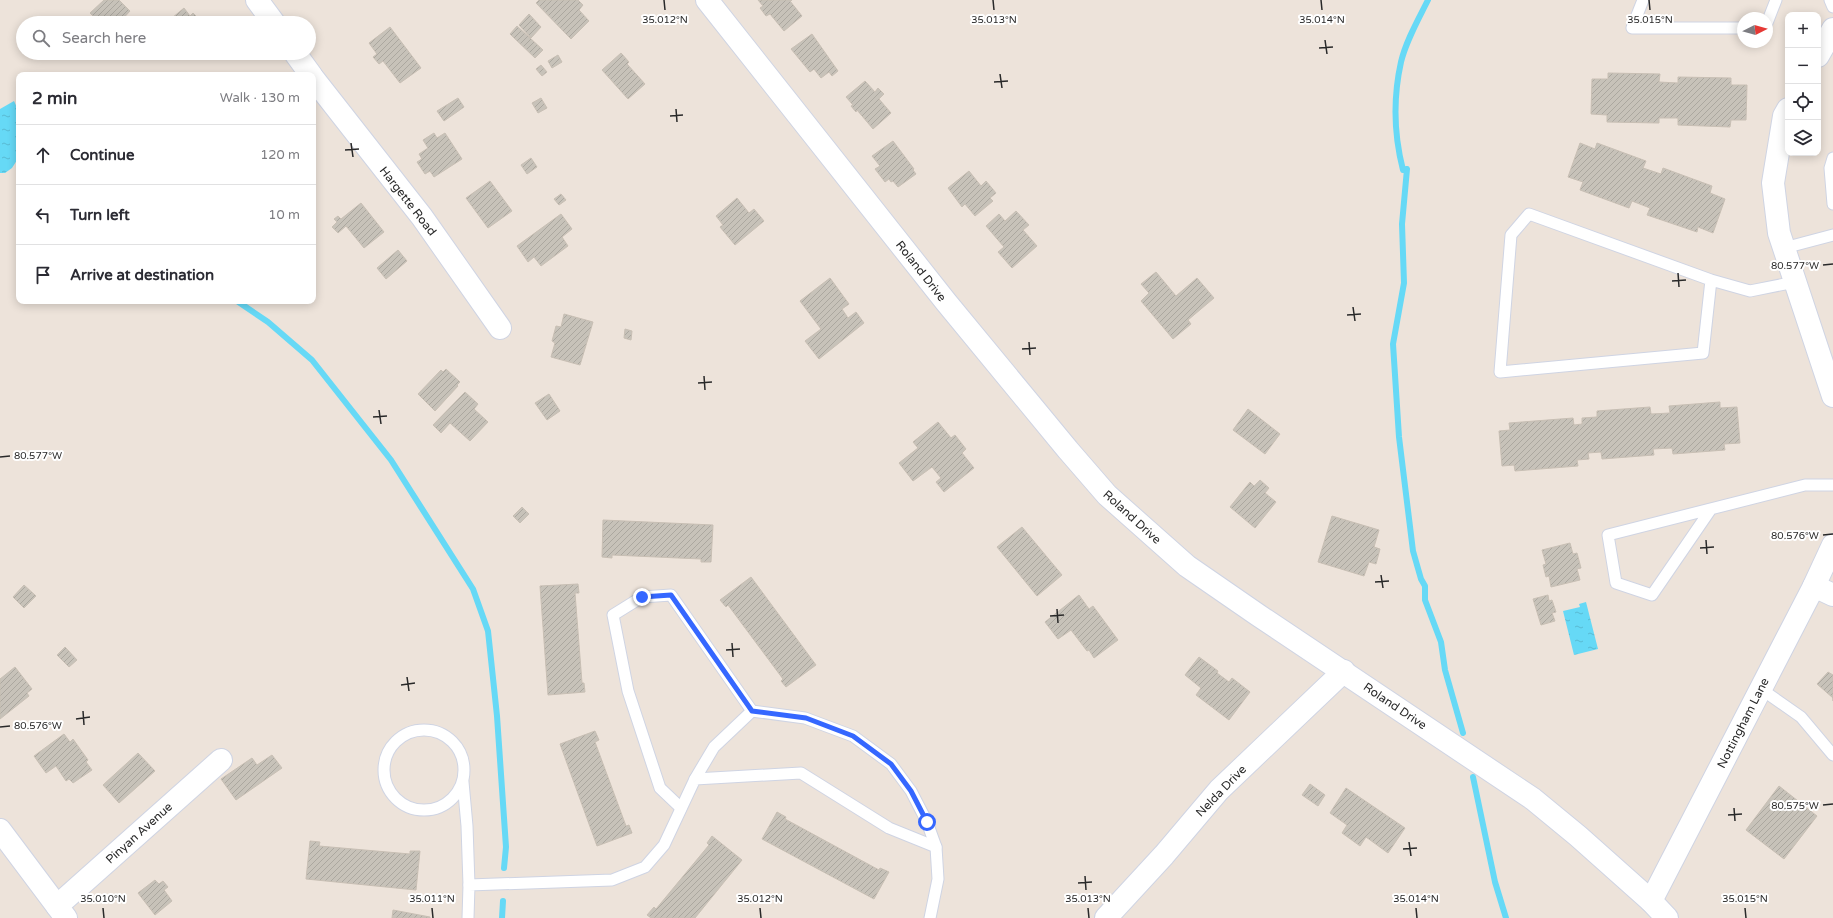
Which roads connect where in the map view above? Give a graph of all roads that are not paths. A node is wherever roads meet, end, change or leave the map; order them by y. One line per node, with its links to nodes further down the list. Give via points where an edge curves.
1 (257, 0): 8 (street)
2 (1643, 0): 9 (lane, via 1632,28)
3 (1776, 0): 7 (lane)
4 (1830, 0): 6 (lane)
5 (712, 2): 26 (street, Roland Drive, via 946,302 1107,495 1187,566)
6 (1833, 7)
7 (1771, 12)
8 (269, 16)
9 (1737, 28)
10 (300, 60): 11 (street)
11 (309, 72)
12 (316, 82): 20 (street, Hargette Road, via 422,217)
13 (1785, 114): 17 (street, via 1774,183 1779,233)
14 (1833, 158): 15 (lane, via 1830,168)
15 (1833, 204)
16 (1833, 236): 17 (lane)
17 (1784, 248): 19 (street)
18 (1711, 280): 18 (lane, via 1529,214 1511,235 1500,372 1703,353); 19 (lane, via 1750,291)
19 (1795, 282): 21 (street)
20 (500, 328)
21 (1833, 396)
22 (1833, 485): 23 (lane, via 1805,485)
23 (1712, 508): 23 (lane, via 1608,535 1616,583 1652,595)
24 (1833, 545): 25 (street, Nottingham Lane)
25 (1824, 590): 27 (street, Nottingham Lane)
26 (1344, 671): 37 (street, Roland Drive, via 1533,799); 41 (street, Nelda Drive, via 1219,790)
27 (1761, 689): 29 (lane, via 1801,717); 37 (street, Nottingham Lane)
28 (752, 711): 31 (lane, via 714,746); 33 (lane, via 671,595 642,597 613,615 628,691 660,788); 35 (lane, via 806,718 846,733 891,764 911,791)
29 (1833, 755)
30 (221, 760): 38 (street, Pinyan Avenue)
31 (695, 778): 33 (lane); 35 (lane, via 801,772 889,828)
32 (462, 781): 32 (lane, via 464,768 461,756 446,736 434,731 421,729 409,732 398,739 384,760 387,788 395,799 407,807 420,810 434,809 447,803); 36 (lane)
33 (681, 808): 36 (lane, via 664,845 645,868 612,880)
34 (0, 830): 38 (street)
35 (936, 847): 40 (lane, via 938,879)
36 (469, 885): 39 (lane)
37 (1651, 901): 42 (street, Roland Drive)
38 (62, 912)
39 (468, 918)
40 (930, 918)
41 (1106, 918)
42 (1667, 918)

